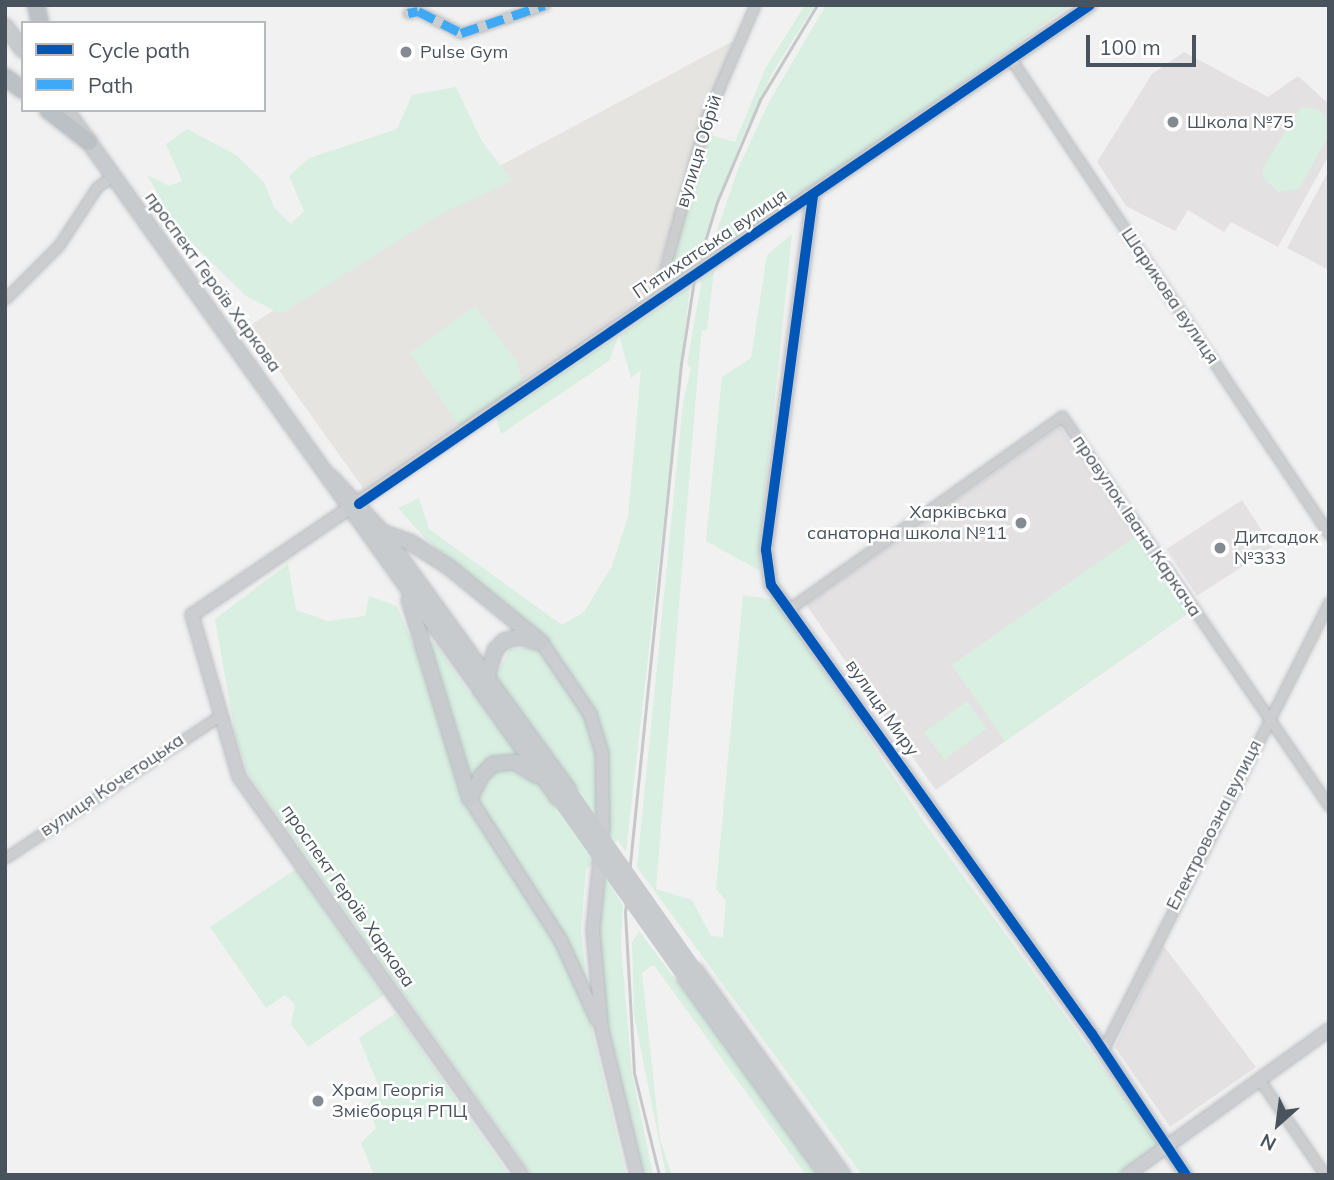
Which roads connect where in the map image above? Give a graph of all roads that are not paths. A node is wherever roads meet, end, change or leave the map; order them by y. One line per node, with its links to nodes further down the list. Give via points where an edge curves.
1 (544, 5): 4 (street, via 461,33)
2 (755, 5): 16 (street, вулиця Обрій, via 706,118)
3 (1090, 5): 7 (street, П’ятихатська вулиця)
4 (412, 10)
5 (5, 26): 6 (main road)
6 (21, 48)
7 (1011, 59): 14 (street, П’ятихатська вулиця); 19 (street, Шарикова вулиця)
8 (5, 77): 9 (highway)
9 (21, 89)
10 (51, 112): 12 (highway)
11 (67, 112): 12 (main road, проспект Героїв Харкова)
12 (89, 142): 13 (main road, проспект Героїв Харкова)
13 (113, 176): 15 (street, via 97,187 59,245); 17 (main road, проспект Героїв Харкова)
14 (813, 196): 16 (street, П’ятихатська вулиця); 22 (street, вулиця Миру, via 766,550 771,585)
15 (5, 299)
16 (656, 300): 17 (street, П’ятихатська вулиця)
17 (354, 507): 18 (main road, проспект Героїв Харкова); 20 (main road, проспект Героїв Харкова); 23 (street, П’ятихатська вулиця)
18 (382, 532): 24 (main road, via 410,542 449,567); 25 (main road, проспект Героїв Харкова)
19 (1329, 534)
20 (407, 592): 28 (main road, проспект Героїв Харкова); 29 (main road)
21 (1329, 602): 27 (street, Електровозна вулиця)
22 (790, 608): 27 (street, провулок Івана Каркача, via 1062,416); 35 (street, вулиця Миру)
23 (192, 615): 26 (street, проспект Героїв Харкова)
24 (542, 643): 25 (main road, via 519,637 504,641 495,650); 33 (street, via 590,714 602,754 603,828 593,930)
25 (487, 677): 28 (main road, проспект Героїв Харкова)
26 (221, 715): 31 (street, вулиця Кочетоцька); 38 (street, проспект Героїв Харкова, via 239,776)
27 (1268, 719): 30 (street, провулок Івана Каркача); 35 (street, Електровозна вулиця)
28 (559, 791): 29 (main road, via 515,762 493,764); 32 (main road, bridge)
29 (470, 799): 33 (street, via 561,941)
30 (1329, 806)
31 (5, 858)
32 (691, 974): 40 (main road); 41 (main road)
33 (602, 1030): 39 (street)
34 (1329, 1030): 36 (street)
35 (1102, 1050): 37 (street, вулиця Миру)
36 (1259, 1079): 37 (street); 44 (street)
37 (1166, 1147): 42 (street); 43 (street, вулиця Миру)
38 (523, 1175)
39 (637, 1175)
40 (827, 1175)
41 (843, 1175)
42 (1127, 1175)
43 (1186, 1175)
44 (1325, 1175)

